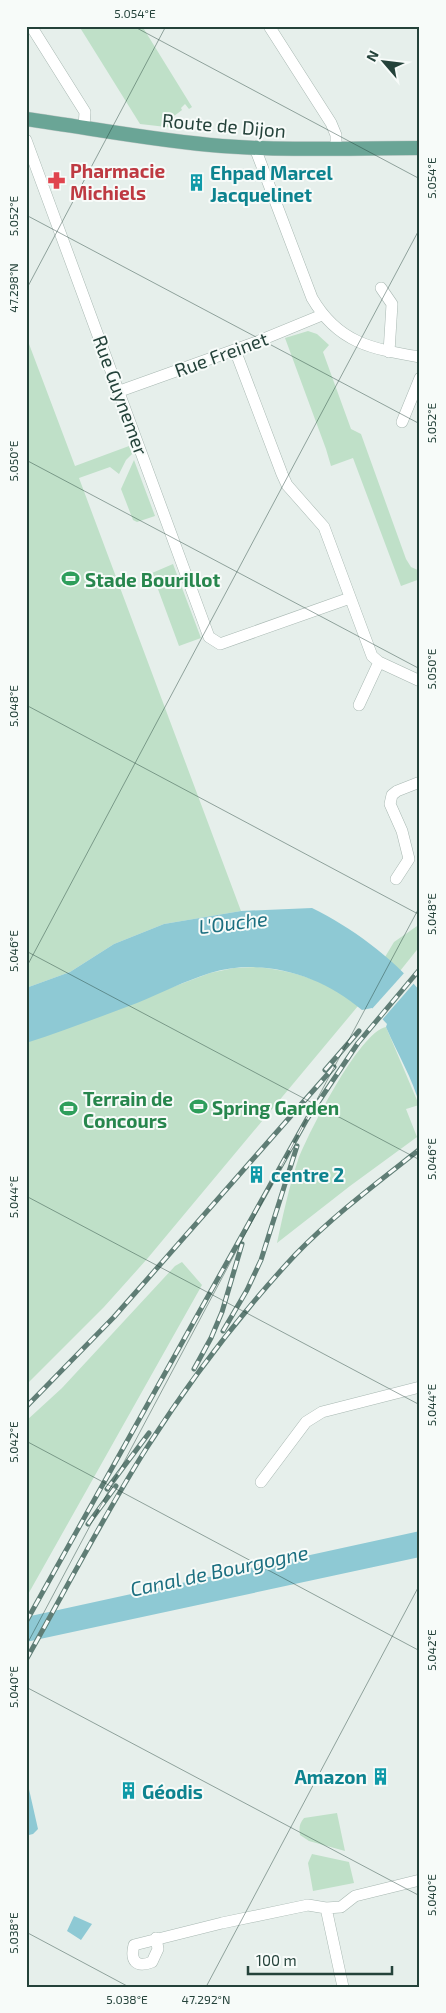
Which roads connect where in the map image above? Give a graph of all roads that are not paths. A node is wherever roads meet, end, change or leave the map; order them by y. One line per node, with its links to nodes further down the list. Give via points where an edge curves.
1 (31, 26): 4 (street, via 86,112)
2 (270, 26): 8 (street, via 331,123 336,135)
3 (26, 119): 4 (main road, Route de Dijon)
4 (84, 127): 6 (main road, Route de Dijon)
5 (26, 140): 15 (street, Rue Guynemer)
6 (255, 148): 8 (main road, Route de Dijon); 10 (street, via 312,298)
7 (420, 148): 8 (main road, Route de Dijon)
8 (336, 149)
9 (381, 288): 12 (street, via 392,304)
10 (322, 315): 11 (street, Rue Freinet); 12 (street, via 360,343)
11 (235, 350): 15 (street, Rue Freinet); 17 (street, via 282,474 324,527)
12 (389, 352): 13 (street)
13 (420, 357)
14 (420, 378): 16 (street)
15 (120, 391): 17 (street, Rue Guynemer, via 209,637 220,644)
16 (402, 422)
17 (350, 598): 18 (street, via 372,656)
18 (379, 662): 19 (street); 20 (street)
19 (420, 681)
20 (359, 705)
21 (420, 782): 22 (street, via 397,791 390,804 402,830 409,860)
22 (396, 879)
23 (420, 1387): 24 (street, via 322,1412 306,1422)
24 (261, 1482)
25 (420, 1880): 26 (street, via 355,1896 341,1907)
26 (326, 1908): 27 (street, via 308,1905); 28 (street)
27 (156, 1938)
28 (343, 1987)

